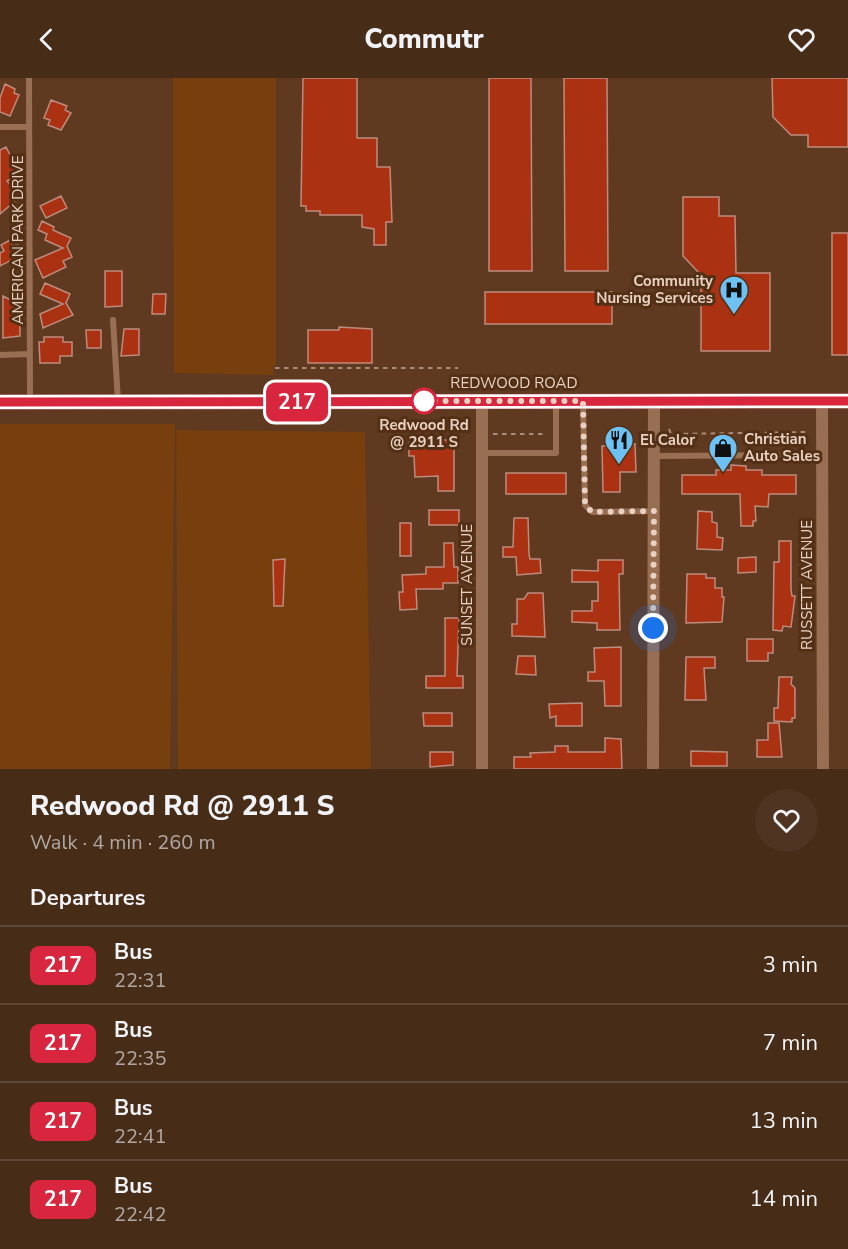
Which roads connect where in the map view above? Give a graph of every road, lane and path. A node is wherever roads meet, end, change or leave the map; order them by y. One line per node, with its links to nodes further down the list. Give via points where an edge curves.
1 (29, 78): 3 (lane, AMERICAN PARK DRIVE)
2 (0, 127): 3 (lane)
3 (29, 127): 6 (lane, AMERICAN PARK DRIVE)
4 (112, 320): 17 (lane)
5 (0, 354): 6 (lane)
6 (30, 354): 16 (lane, AMERICAN PARK DRIVE)
7 (274, 368): 8 (path)
8 (458, 368)
9 (482, 401): 10 (main road, REDWOOD ROAD); 17 (main road, REDWOOD ROAD); 22 (street, SUNSET AVENUE)
10 (556, 401): 11 (main road, REDWOOD ROAD); 21 (lane)
11 (583, 401): 12 (main road, REDWOOD ROAD); 25 (lane, via 585,505 592,512)
12 (654, 401): 13 (main road, REDWOOD ROAD); 24 (street)
13 (822, 401): 14 (main road, REDWOOD ROAD); 23 (street, RUSSETT AVENUE)
14 (848, 401)
15 (0, 402): 16 (main road, REDWOOD ROAD)
16 (30, 402): 17 (main road, REDWOOD ROAD)
17 (118, 402)
18 (669, 429): 19 (path, via 671,434)
19 (808, 432)
20 (493, 434): 21 (path)
21 (556, 434): 22 (lane, via 556,453)
22 (482, 453): 26 (street, SUNSET AVENUE)
23 (822, 454): 24 (lane); 28 (street, RUSSETT AVENUE)
24 (654, 456): 25 (street)
25 (654, 511): 27 (street)
26 (482, 769)
27 (653, 769)
28 (823, 769)

